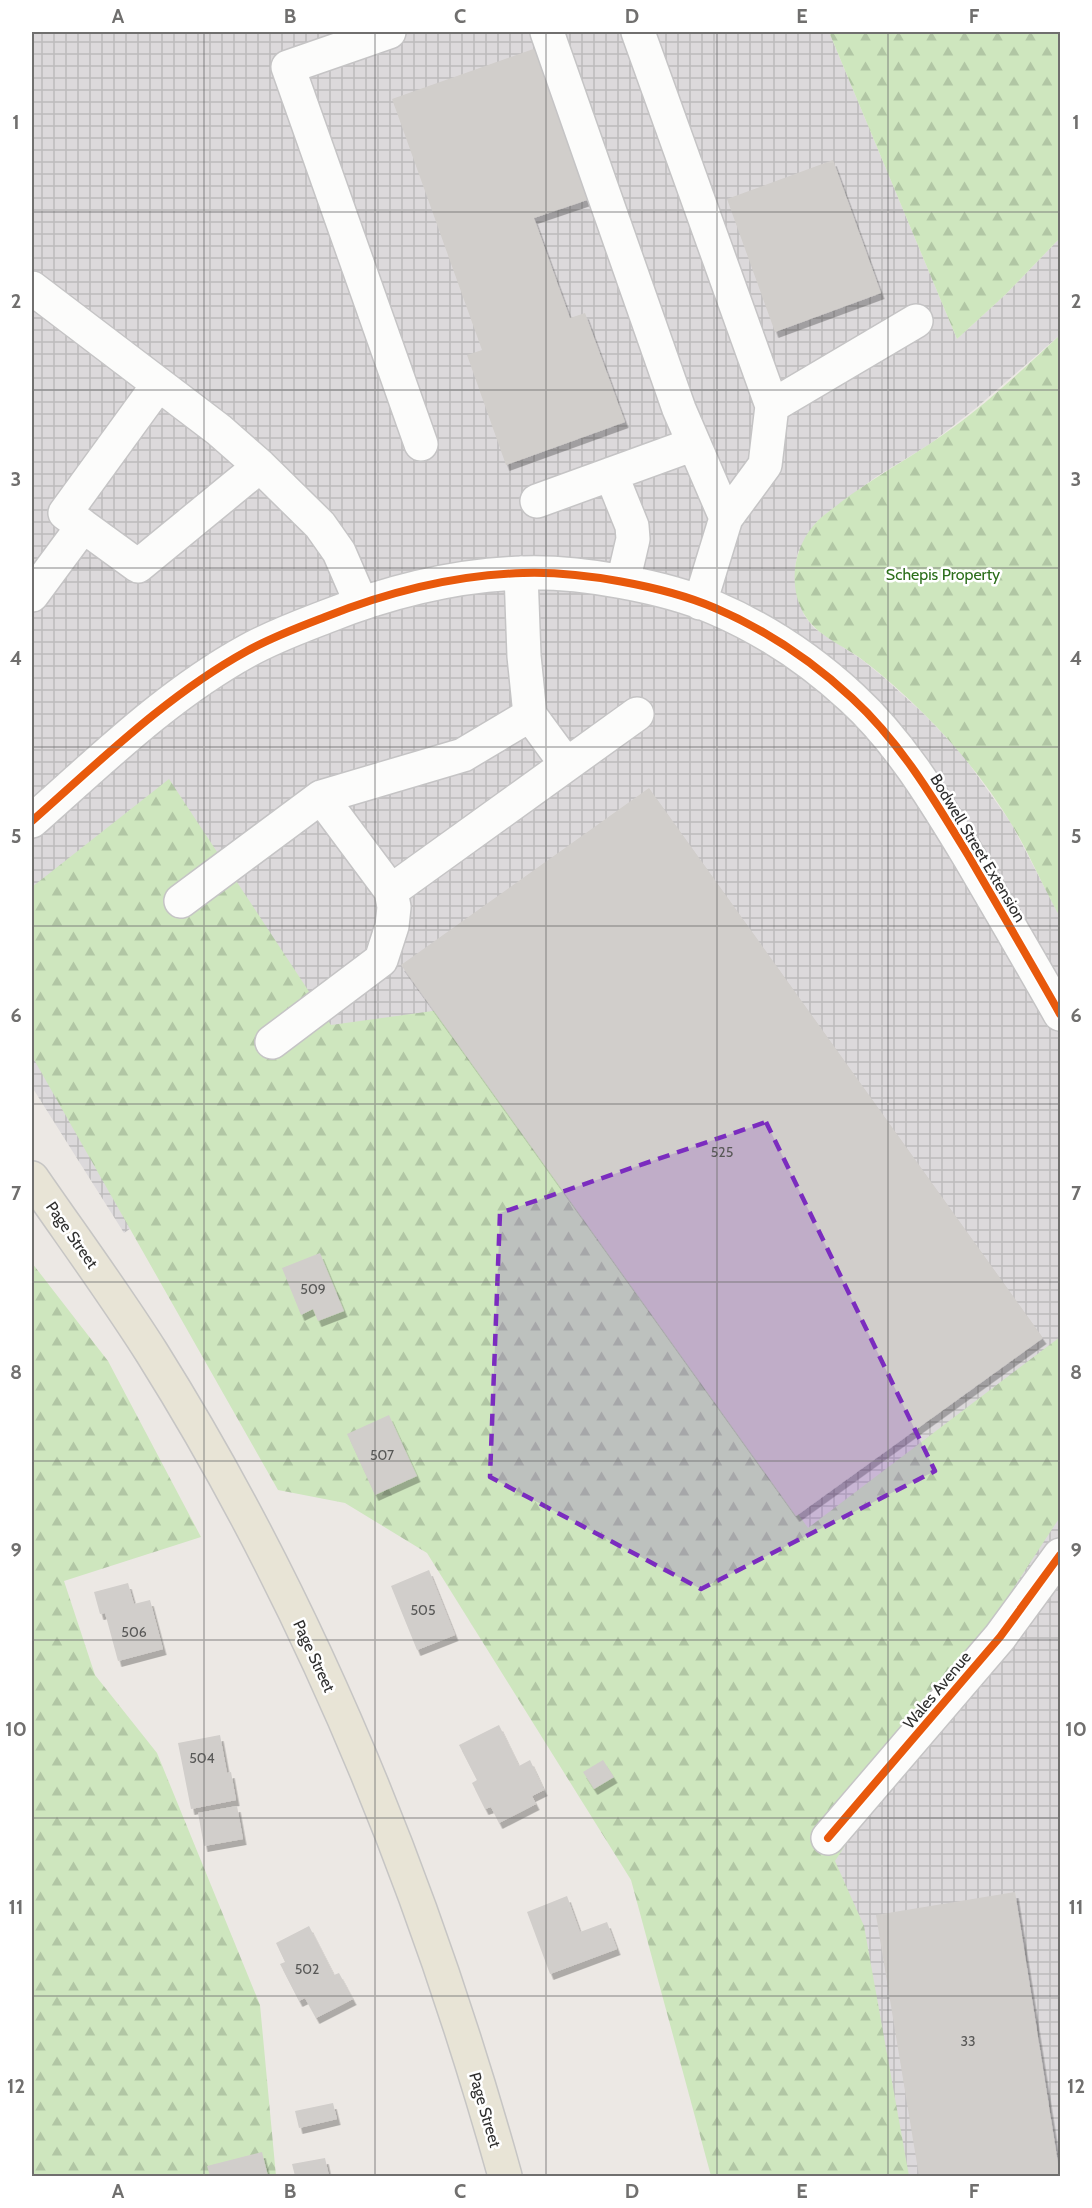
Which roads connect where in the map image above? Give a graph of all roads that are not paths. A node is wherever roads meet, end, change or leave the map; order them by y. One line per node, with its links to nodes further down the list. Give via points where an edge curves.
1 (389, 32): 8 (street, via 288,67)
2 (547, 32): 9 (street)
3 (638, 32): 7 (street)
4 (32, 288): 6 (street)
5 (916, 321): 7 (street)
6 (158, 385): 10 (street); 14 (street, via 65,513)
7 (772, 406): 13 (street, via 765,465)
8 (421, 444)
9 (694, 444): 11 (street); 13 (street)
10 (260, 466): 14 (street, via 138,566); 18 (street, via 320,525 339,552)
11 (611, 474): 12 (street); 16 (street, via 632,526 633,539)
12 (537, 501)
13 (726, 518): 19 (street)
14 (82, 526): 17 (street)
15 (521, 573): 16 (street, Bodwell Street Extension); 18 (street, Bodwell Street Extension, via 453,580); 21 (street)
16 (623, 582): 19 (street, Bodwell Street Extension)
17 (32, 596)
18 (361, 603): 24 (street, Bodwell Street Extension, via 258,646 210,674 116,746)
19 (700, 603): 27 (street, Bodwell Street Extension, via 770,636 821,672 853,699 895,745 946,819)
20 (637, 714): 22 (street)
21 (530, 715): 22 (street); 23 (street, via 463,755)
22 (566, 764): 25 (street)
23 (321, 797): 25 (street); 26 (street)
24 (32, 821)
25 (391, 891): 28 (street, via 392,926 381,960)
26 (182, 901)
27 (1060, 1014)
28 (272, 1042)
29 (32, 1178): 32 (main road, Page Street, via 159,1365 265,1552 304,1632 413,1891)
30 (1060, 1555): 31 (street, Wales Avenue, via 1000,1636)
31 (828, 1838)
32 (505, 2176)

